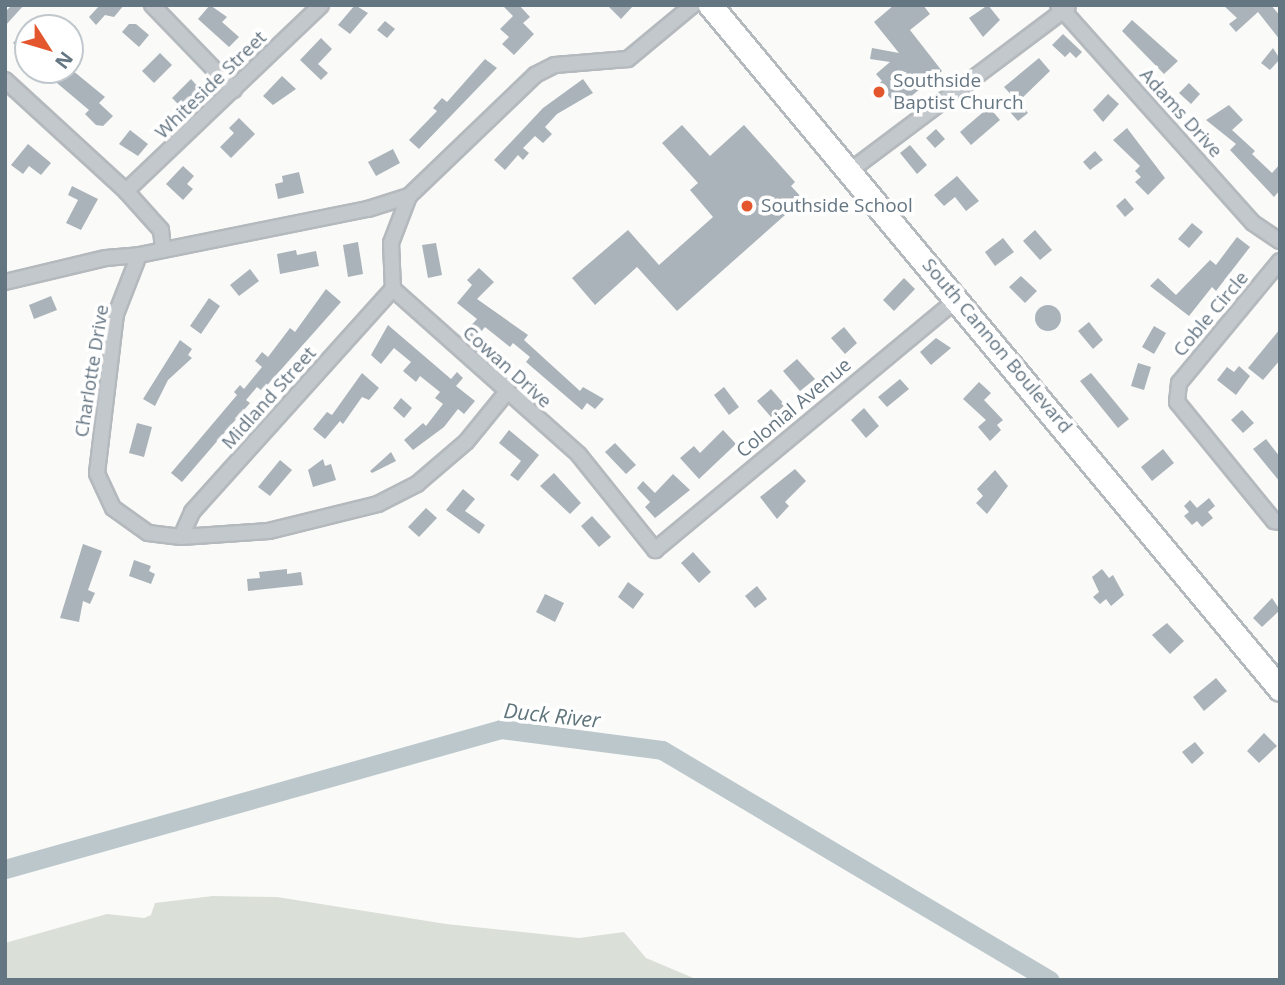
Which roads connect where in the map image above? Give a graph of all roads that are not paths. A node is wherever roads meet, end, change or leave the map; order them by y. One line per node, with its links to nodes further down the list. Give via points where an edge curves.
1 (152, 5): 7 (street)
2 (321, 5): 7 (street, Whiteside Street)
3 (694, 5): 10 (street, via 646,49 628,59 555,65 535,75)
4 (710, 5): 8 (highway, South Cannon Boulevard)
5 (1063, 7): 8 (street); 11 (street, Adams Drive, via 1253,223)
6 (5, 80): 9 (street)
7 (234, 90): 9 (street, Whiteside Street)
8 (851, 170): 17 (highway, South Cannon Boulevard)
9 (126, 191): 12 (street, via 161,230)
10 (410, 196): 12 (street, via 368,209); 16 (street, via 391,243)
11 (1278, 238)
12 (163, 250): 13 (street)
13 (139, 255): 15 (street, via 106,258); 20 (street, Charlotte Drive, via 116,314 97,473 113,508 148,533)
14 (1280, 261): 19 (street, Coble Circle, via 1179,383 1177,402 1274,521)
15 (5, 282)
16 (393, 289): 18 (street, Cowan Drive); 20 (street, Midland Street, via 192,512)
17 (958, 298): 21 (street, Colonial Avenue); 22 (highway, South Cannon Boulevard)
18 (506, 393): 20 (street, Charlotte Drive, via 466,442 417,484 378,505 269,531); 21 (street, Cowan Drive, via 579,455)
19 (1280, 522)
20 (181, 537)
21 (655, 550)
22 (1280, 690)

